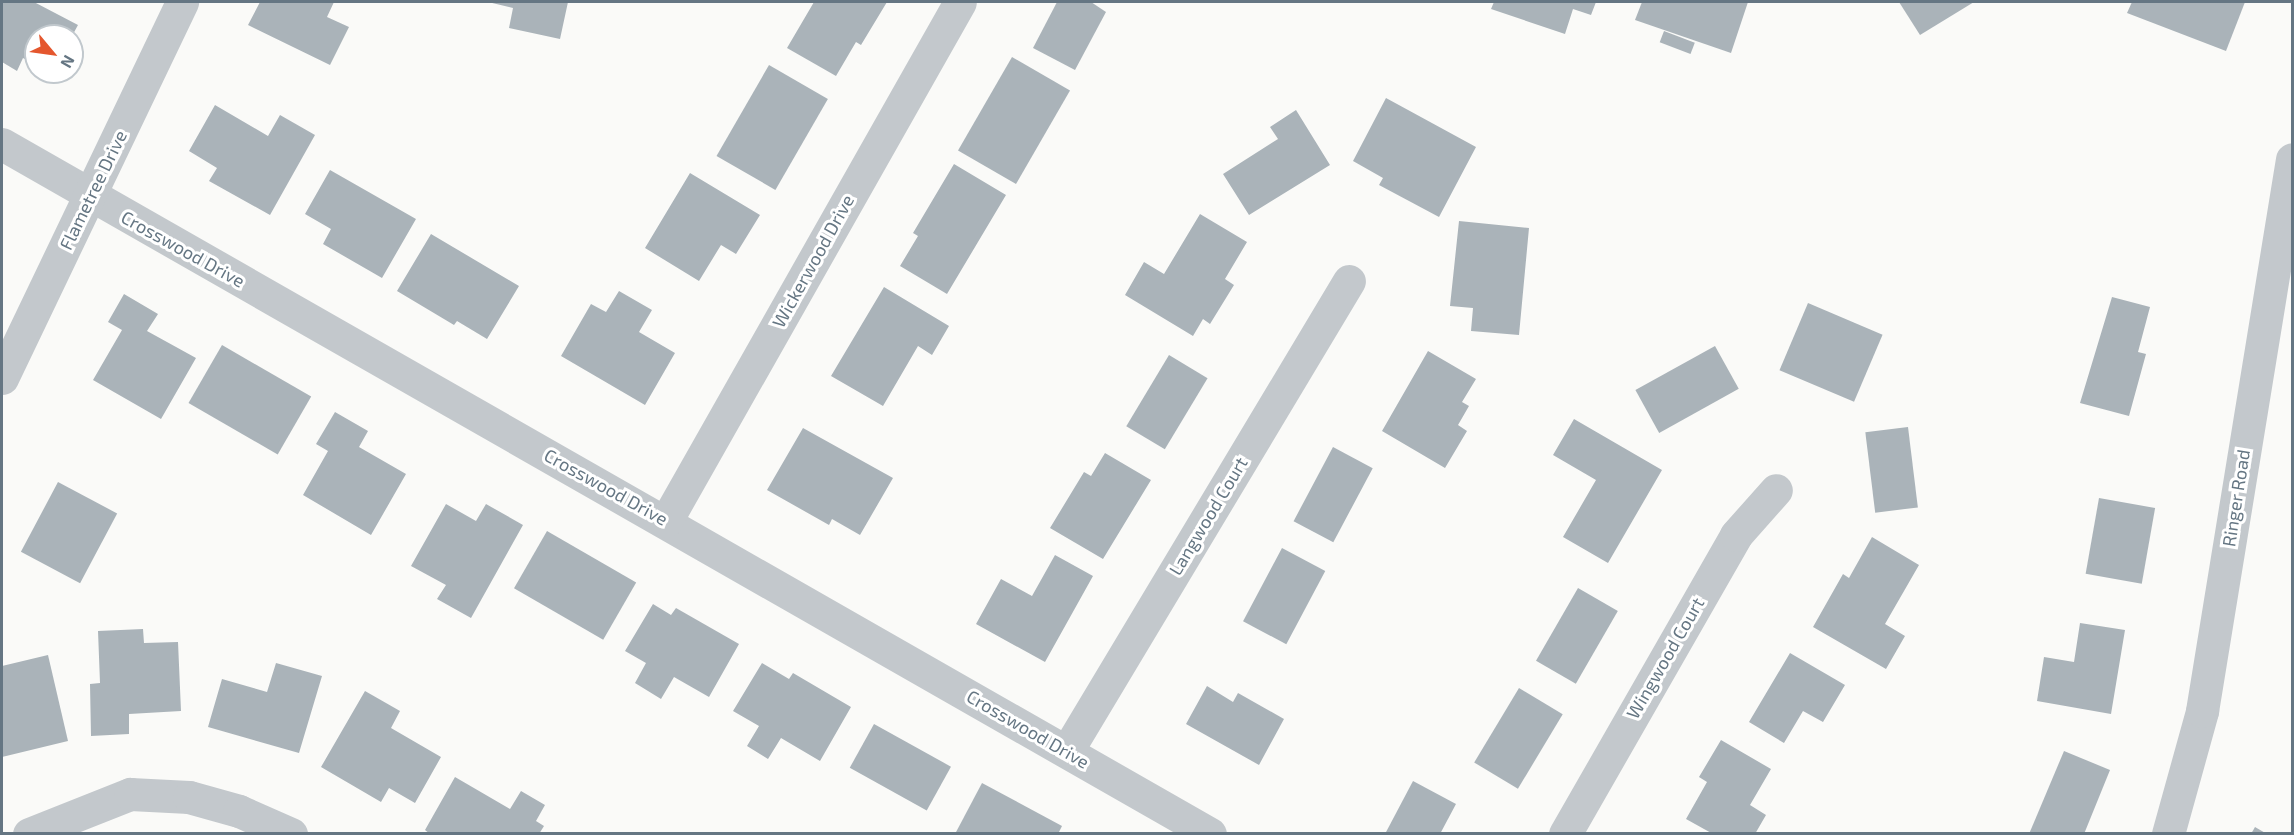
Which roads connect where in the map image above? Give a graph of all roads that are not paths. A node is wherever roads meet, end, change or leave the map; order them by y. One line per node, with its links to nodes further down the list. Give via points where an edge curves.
1 (182, 2): 5 (street, Flametree Drive)
2 (960, 2): 9 (street, Wickerwood Drive)
3 (2, 144): 5 (street, Crosswood Drive)
4 (2292, 159): 15 (street, Ringer Road, via 2204,701)
5 (90, 196): 7 (street, Flametree Drive); 9 (street, Crosswood Drive)
6 (1350, 281): 10 (street, Langwood Court)
7 (2, 378)
8 (1776, 490): 14 (street, Wingwood Court, via 1736,535)
9 (666, 521): 10 (street, Crosswood Drive)
10 (1067, 751): 13 (street, Crosswood Drive)
11 (29, 834): 12 (street, via 130,794 189,797 239,811)
12 (291, 834)
13 (1210, 834)
14 (1565, 834)
15 (2168, 834)

